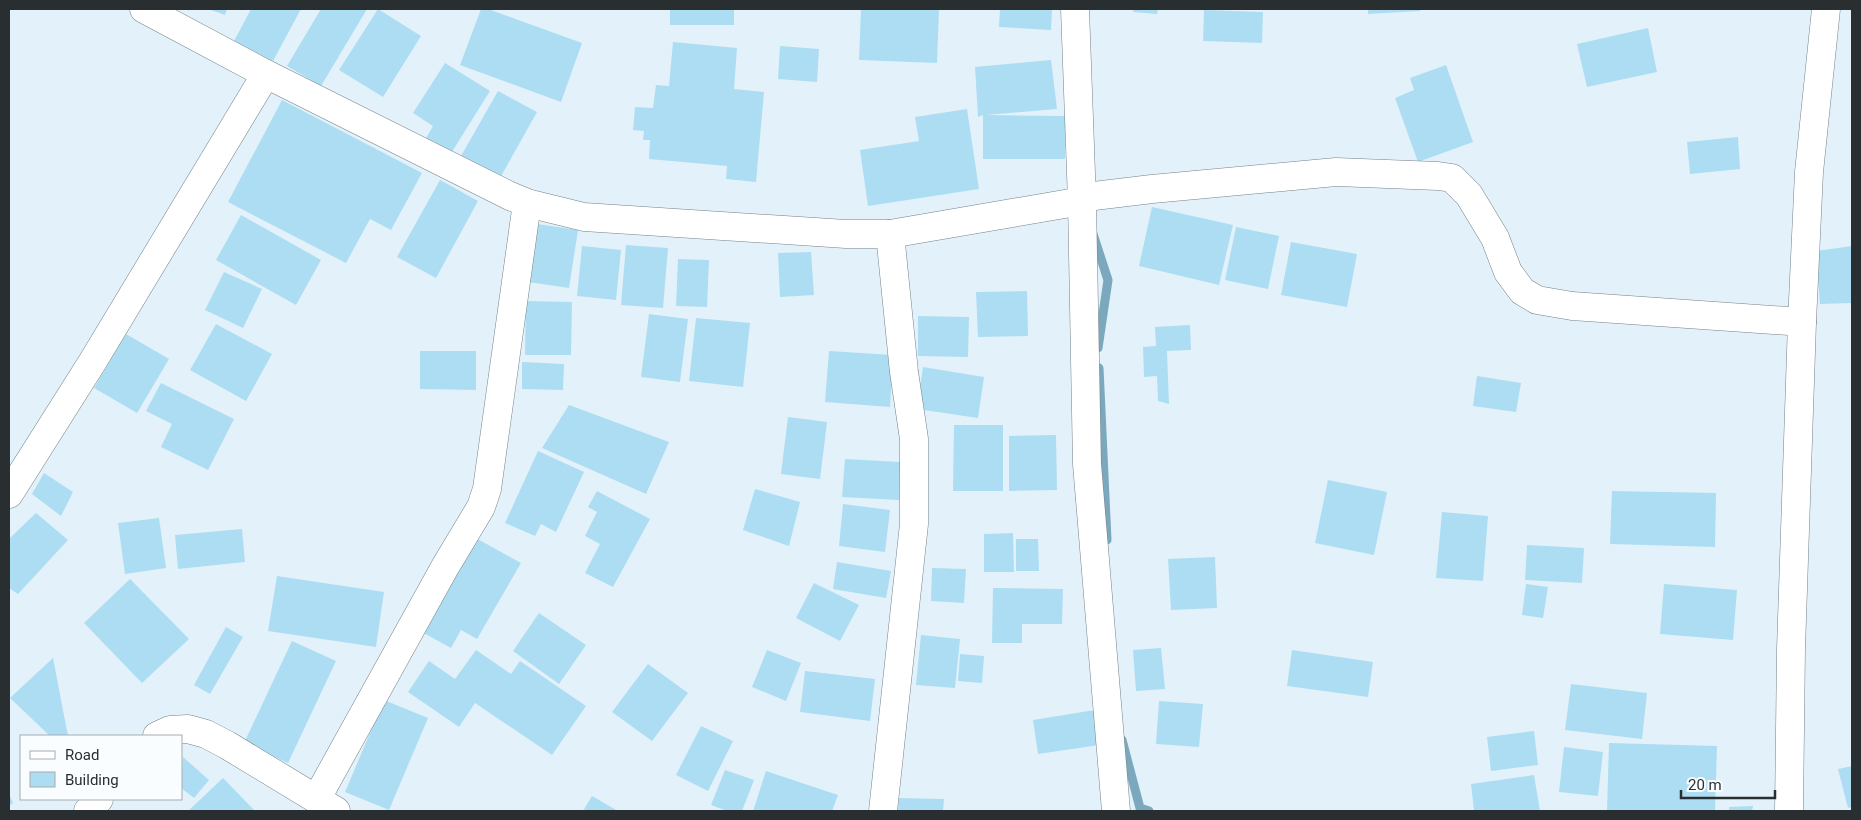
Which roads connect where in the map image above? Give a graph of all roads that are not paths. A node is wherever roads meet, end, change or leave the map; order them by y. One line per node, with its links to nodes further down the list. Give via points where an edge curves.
1 (144, 9): 4 (street)
2 (1075, 9): 5 (street)
3 (1826, 9): 8 (street, via 1809,172)
4 (266, 74): 6 (street); 9 (street)
5 (1088, 199): 7 (street); 8 (street, via 1152,189 1336,172 1452,178 1469,195 1495,238 1508,272 1522,291 1537,300 1572,306); 15 (street, via 1087,464)
6 (527, 203): 7 (street, via 584,217 787,232); 12 (street, via 487,489 481,507 445,567)
7 (890, 234): 14 (street, via 914,439 914,524)
8 (1802, 322): 16 (street, via 1791,639)
9 (9, 494)
10 (159, 735): 12 (street, via 170,730 188,729 206,734)
11 (97, 800): 13 (street)
12 (327, 805)
13 (88, 811)
14 (883, 811)
15 (1116, 811)
16 (1789, 811)

